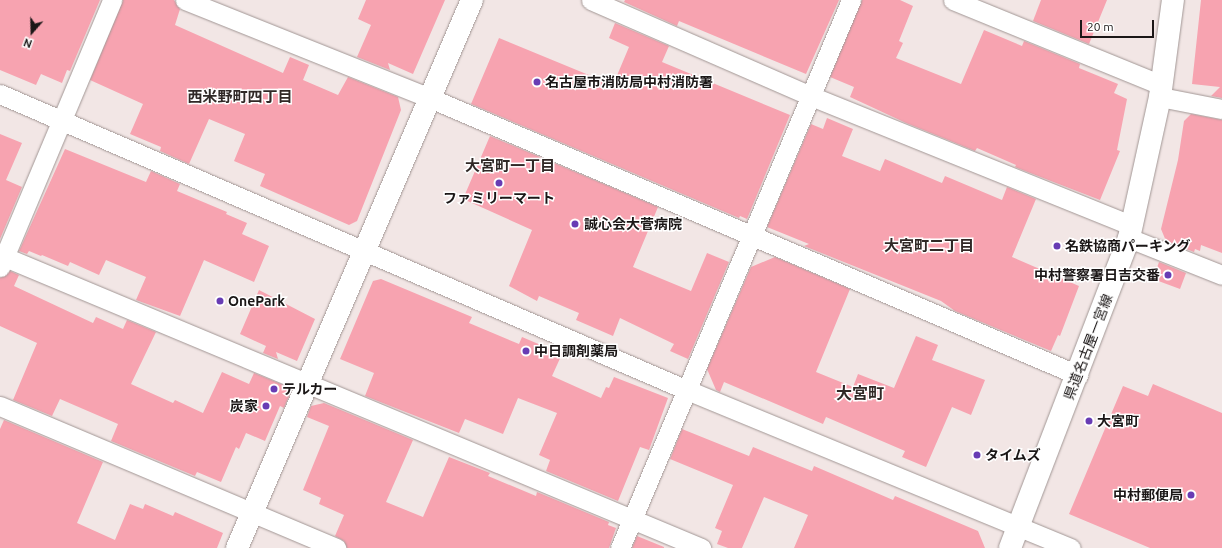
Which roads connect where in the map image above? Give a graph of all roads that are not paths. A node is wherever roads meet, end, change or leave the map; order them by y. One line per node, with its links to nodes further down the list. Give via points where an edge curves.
1 (112, 0): 13 (street)
2 (186, 0): 11 (street)
3 (472, 0): 11 (street)
4 (591, 0): 10 (street)
5 (852, 0): 10 (street)
6 (953, 0): 8 (street)
7 (1173, 0): 8 (street, 県道名古屋一宮線)
8 (1161, 91): 12 (street); 14 (street, 県道名古屋一宮線)
9 (0, 94): 13 (street)
10 (811, 96): 14 (street); 15 (street)
11 (430, 98): 15 (street); 16 (street)
12 (1222, 109)
13 (62, 120): 16 (street); 17 (street)
14 (1130, 232): 18 (street); 19 (street, 県道名古屋一宮線)
15 (752, 236): 19 (street); 21 (street)
16 (364, 252): 20 (street); 21 (street)
17 (1, 260): 20 (street)
18 (1222, 275)
19 (1078, 375): 25 (street, 県道名古屋一宮線)
20 (308, 383): 23 (street); 24 (street)
21 (687, 390): 24 (street); 25 (street)
22 (0, 406): 23 (street)
23 (252, 513): 26 (street); 27 (street)
24 (633, 519): 28 (street); 29 (street)
25 (1019, 526): 30 (street, 県道名古屋一宮線); 31 (street)
26 (237, 548)
27 (336, 548)
28 (620, 548)
29 (701, 548)
30 (1010, 548)
31 (1071, 548)

